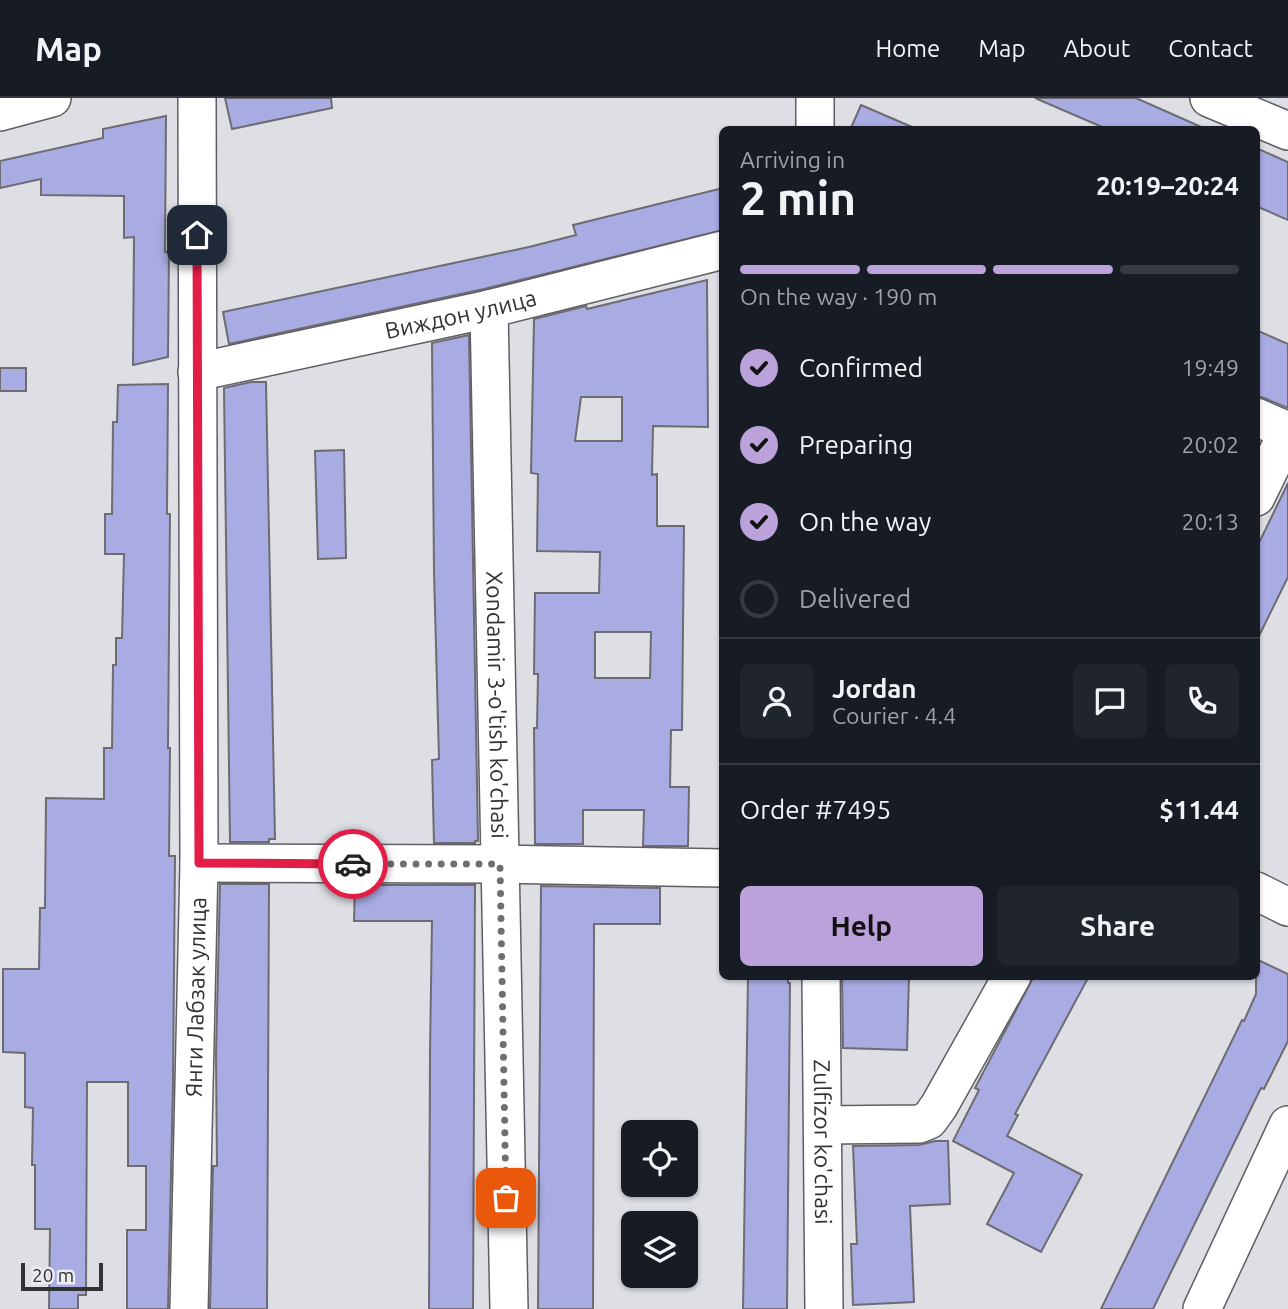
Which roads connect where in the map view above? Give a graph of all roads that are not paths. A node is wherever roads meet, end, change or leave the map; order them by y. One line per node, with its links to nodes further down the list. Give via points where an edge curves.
1 (52, 98): 5 (street)
2 (197, 98): 10 (street, Янги Лабзак улица)
3 (815, 98): 6 (street)
4 (1209, 98): 7 (street)
5 (0, 112)
6 (815, 126)
7 (1288, 131)
8 (719, 251): 9 (street, Виждон улица)
9 (489, 309): 10 (street, Виждон улица); 15 (street, Xondamir 3-o'tish ko'chasi)
10 (197, 372): 14 (street, Янги Лабзак улица)
11 (1260, 419): 12 (street)
12 (1288, 431): 13 (street)
13 (1260, 489)
14 (199, 863): 15 (street); 23 (street, Янги Лабзак улица)
15 (500, 864): 16 (street); 24 (street, Xondamir 3-o'tish ko'chasi)
16 (719, 868)
17 (1260, 893): 18 (street)
18 (1288, 907)
19 (821, 980): 21 (street, Zulfizor ko'chasi)
20 (1010, 980): 21 (street, via 929,1120 919,1124)
21 (823, 1125): 25 (street, Zulfizor ko'chasi)
22 (1288, 1125): 26 (street)
23 (189, 1309)
24 (509, 1309)
25 (824, 1309)
26 (1202, 1309)

